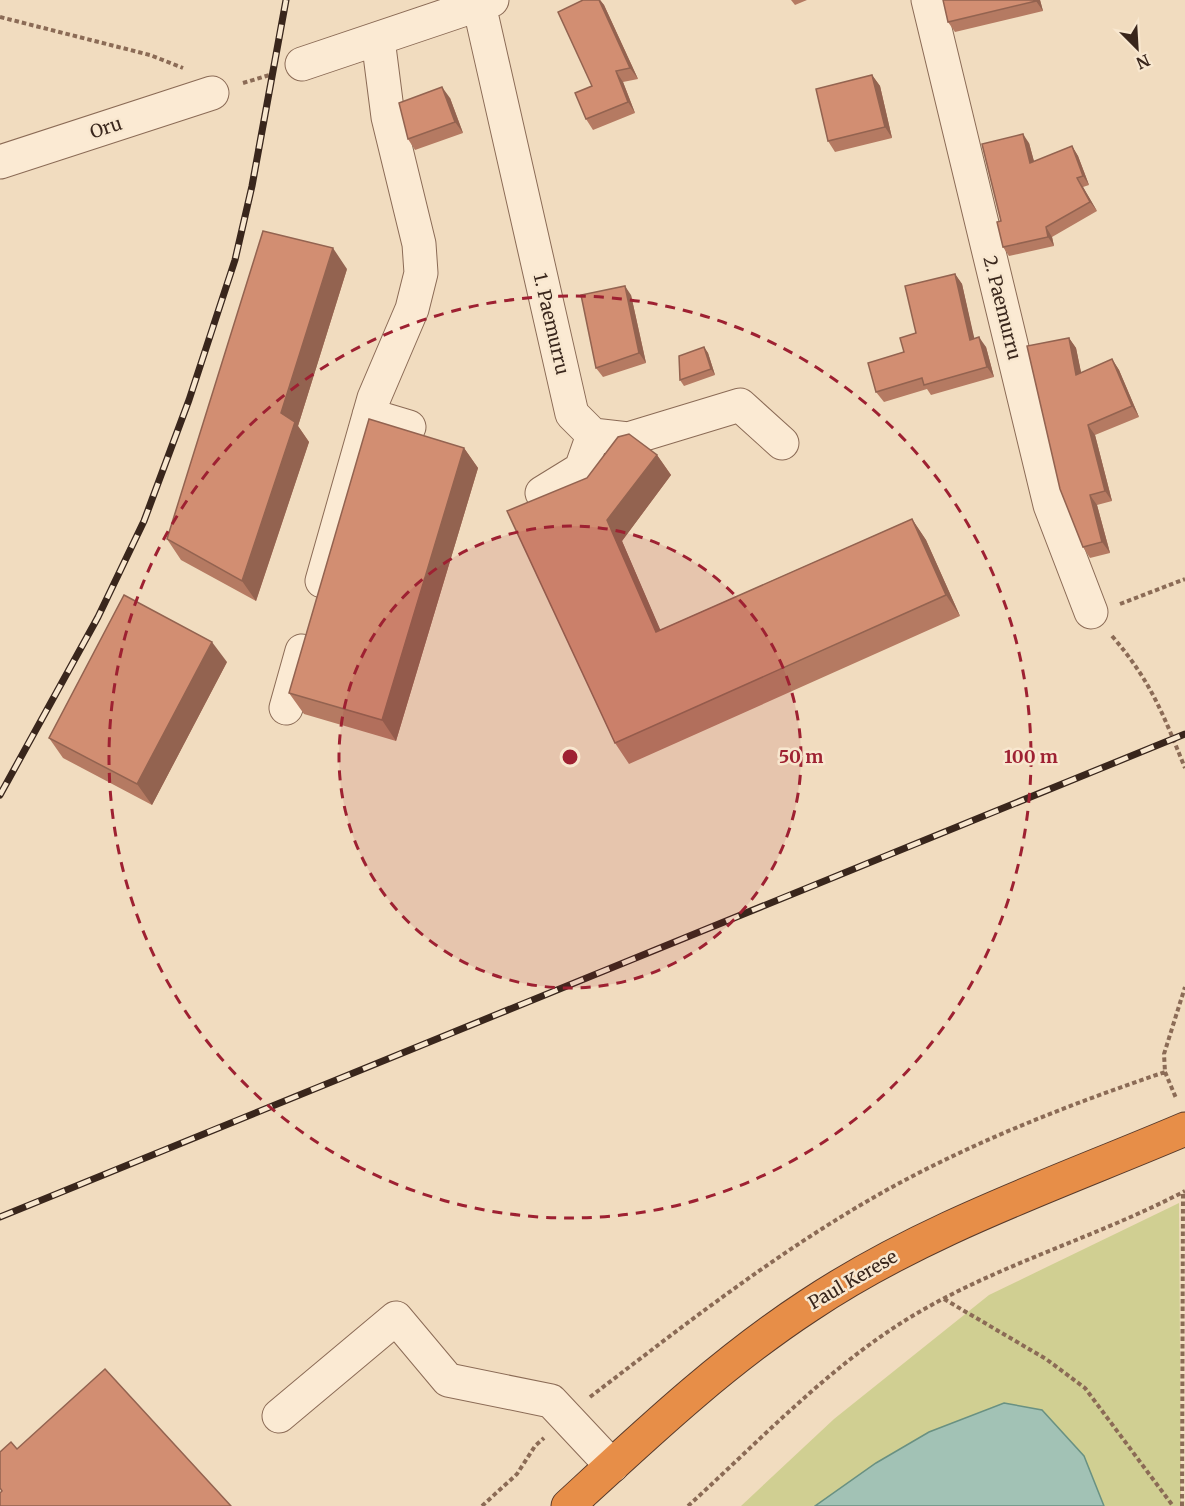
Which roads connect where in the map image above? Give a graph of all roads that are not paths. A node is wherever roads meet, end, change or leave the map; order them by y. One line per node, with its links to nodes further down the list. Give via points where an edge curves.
1 (928, 0): 12 (street, 2. Paemurru, via 1050,505)
2 (484, 2): 3 (street); 9 (street, 1. Paemurru, via 572,414)
3 (378, 39): 4 (street); 7 (street, via 388,117 419,244 420,273 412,309)
4 (302, 64)
5 (212, 93): 6 (street, Oru)
6 (0, 162)
7 (369, 415): 8 (street); 13 (street)
8 (409, 427)
9 (593, 435): 10 (street, via 628,439 740,405); 11 (street, via 581,469)
10 (782, 443)
11 (542, 493)
12 (1091, 612)
13 (286, 708)
14 (1185, 1129): 16 (highway, Paul Kerese, via 918,1242 808,1306 709,1381)
15 (279, 1416): 16 (street, via 396,1318 448,1380 551,1401)
16 (612, 1466): 17 (highway, Paul Kerese)
17 (568, 1506)

